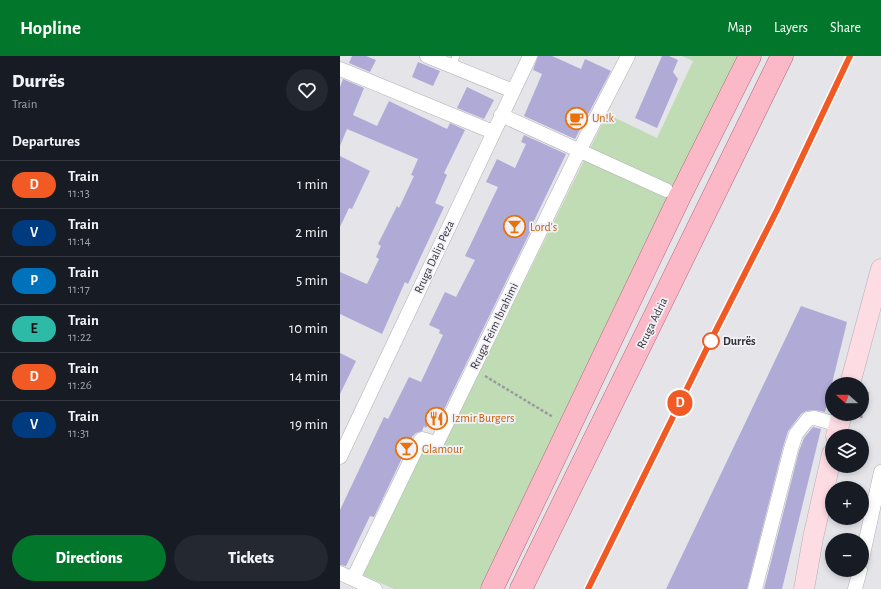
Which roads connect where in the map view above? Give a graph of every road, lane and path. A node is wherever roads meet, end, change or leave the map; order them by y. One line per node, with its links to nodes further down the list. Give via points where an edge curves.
1 (427, 56): 6 (street)
2 (530, 56): 8 (street, Rruga Dalip Peza)
3 (628, 56): 11 (street, Rruga Feim Ibrahimi)
4 (750, 56): 26 (main road, via 680,196)
5 (782, 56): 27 (main road, Rruga Adria)
6 (454, 61): 8 (street)
7 (340, 69): 10 (street)
8 (513, 91): 9 (street, Rruga Dalip Peza)
9 (501, 115): 10 (street, Rruga Dalip Peza); 11 (street)
10 (493, 132): 18 (street, Rruga Dalip Peza)
11 (579, 151): 12 (street); 14 (street, Rruga Feim Ibrahimi)
12 (666, 190)
13 (881, 269): 15 (main road)
14 (473, 368): 16 (path); 24 (street, Rruga Feim Ibrahimi, via 438,441 420,441)
15 (852, 377)
16 (557, 419)
17 (839, 425): 28 (street, via 815,418 808,419 796,434)
18 (340, 457)
19 (881, 472): 21 (street)
20 (828, 473): 29 (main road)
21 (868, 533)
22 (340, 573): 24 (street)
23 (858, 577): 30 (street)
24 (353, 579): 25 (street)
25 (376, 589)
26 (492, 589)
27 (521, 589)
28 (755, 589)
29 (804, 589)
30 (855, 589)

